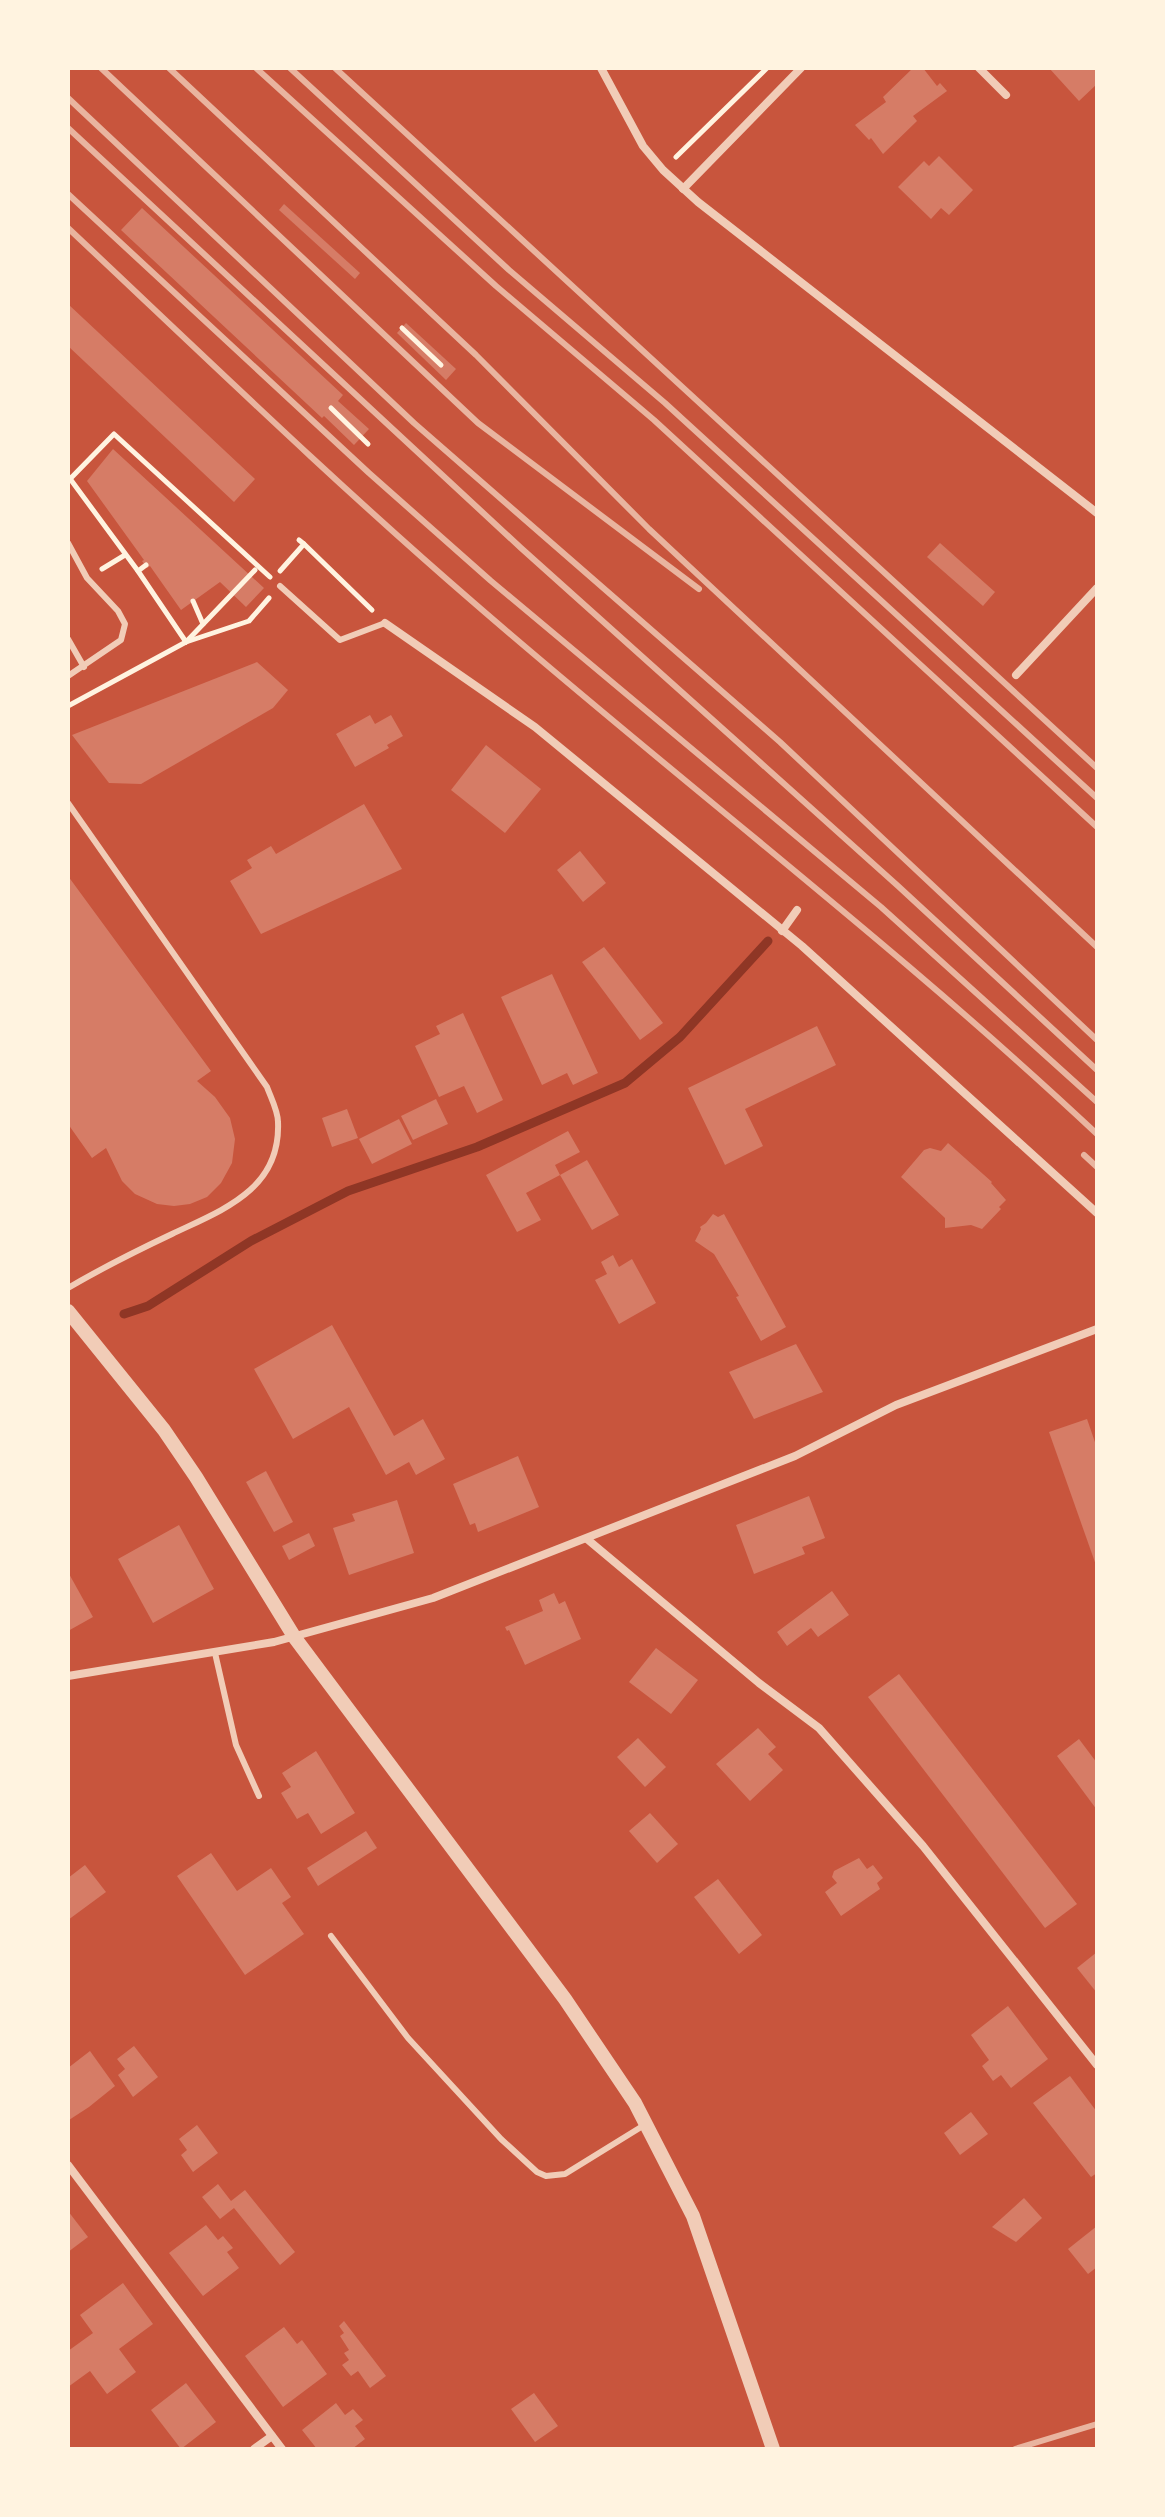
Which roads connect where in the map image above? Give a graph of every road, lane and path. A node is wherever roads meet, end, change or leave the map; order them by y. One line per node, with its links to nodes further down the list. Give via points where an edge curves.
1 (601, 68): 7 (street, via 643,146)
2 (767, 68): 6 (path)
3 (801, 68): 7 (street)
4 (979, 68): 5 (street)
5 (1006, 95)
6 (675, 158)
7 (683, 189): 13 (street)
8 (402, 328): 9 (path)
9 (441, 365)
10 (331, 408): 11 (path)
11 (368, 444)
12 (69, 477): 17 (path); 21 (path, via 114,434 273,579 302,542)
13 (1097, 513)
14 (68, 543): 25 (lane, via 87,578 125,624 121,640)
15 (146, 565): 17 (path)
16 (255, 570): 22 (path)
17 (138, 571): 24 (path)
18 (280, 586): 21 (lane, via 340,640); 24 (path, via 249,621)
19 (1097, 588): 26 (street)
20 (193, 601): 22 (path)
21 (385, 623): 31 (street, via 535,727)
22 (203, 624): 24 (path)
23 (68, 639): 25 (lane)
24 (186, 642): 28 (path)
25 (84, 667): 27 (lane)
26 (1016, 675)
27 (68, 676)
28 (68, 706)
29 (68, 803): 33 (lane, via 267,1087 279,1120 263,1178 238,1202)
30 (797, 910): 31 (street)
31 (782, 931): 32 (street)
32 (1097, 1213)
33 (68, 1288)
34 (68, 1311): 37 (street, via 164,1430)
35 (1097, 1329): 36 (street, via 896,1405 795,1456)
36 (587, 1539): 37 (street, via 433,1598); 42 (street, via 819,1728 923,1846)
37 (295, 1638): 38 (street); 43 (street, via 565,1999)
38 (215, 1653): 39 (street); 40 (lane, via 236,1745)
39 (68, 1676)
40 (259, 1796)
41 (331, 1936): 43 (lane, via 408,2038 537,2172 565,2174)
42 (1097, 2065)
43 (646, 2124): 46 (street, via 693,2216)
44 (68, 2165): 45 (street)
45 (272, 2436): 47 (street); 48 (street)
46 (768, 2447)
47 (254, 2449)
48 (282, 2449)

